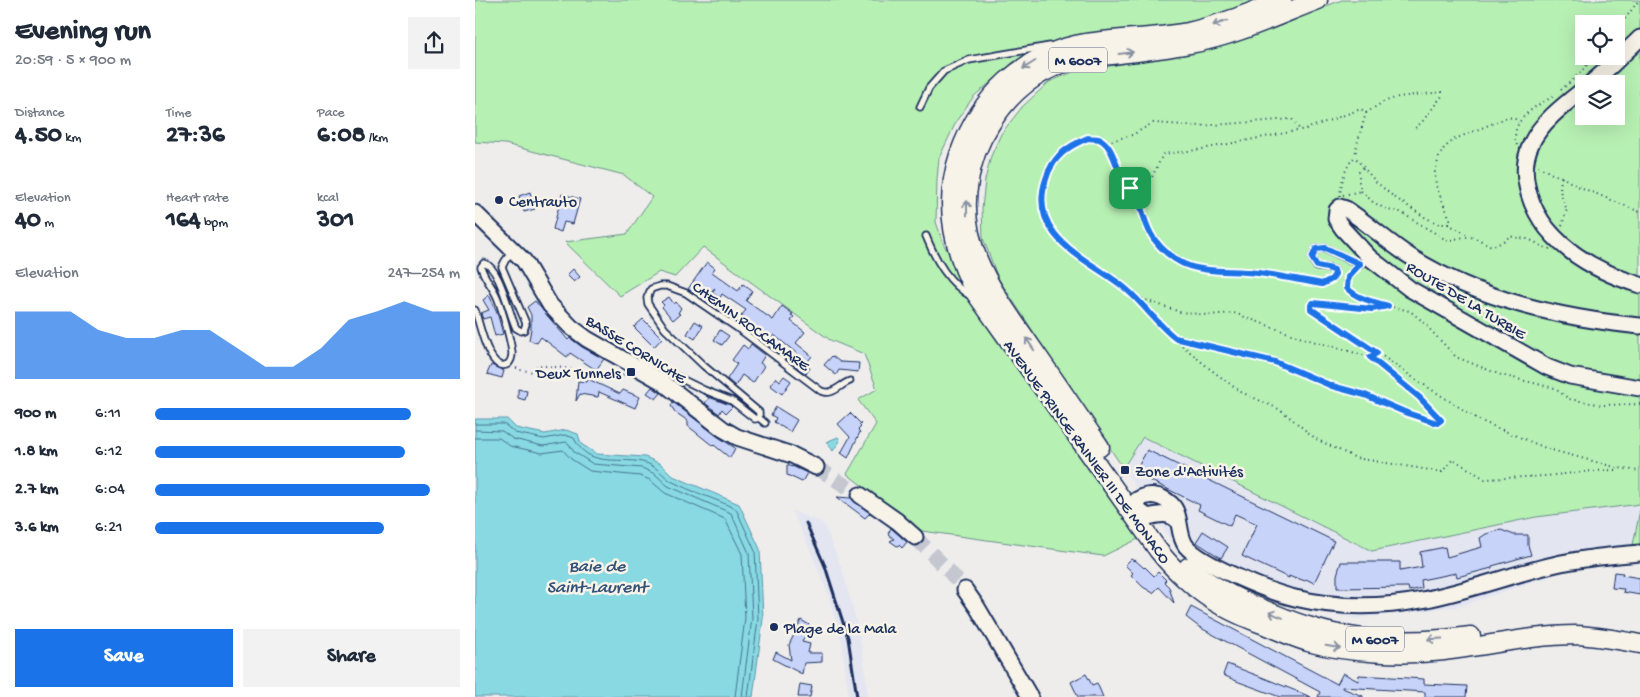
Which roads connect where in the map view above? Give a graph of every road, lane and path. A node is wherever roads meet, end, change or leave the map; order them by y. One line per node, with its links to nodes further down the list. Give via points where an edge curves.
1 (1282, 0): 6 (main road, M 6007, one-way to 6, via 1187,32)
2 (1318, 0): 49 (main road, AVENUE PRINCE RAINIER III DE MONACO / M 6007, one-way to 2, via 992,288 976,256 967,224 968,187 976,152 1007,100 1036,76 1071,61 1213,39)
3 (1639, 0): 4 (path)
4 (1625, 19)
5 (1640, 38): 8 (street)
6 (1065, 48): 11 (lane, via 1037,47 969,60 944,71 929,88); 31 (main road, AVENUE PRINCE RAINIER III DE MONACO / M 6007, one-way to 31, via 1042,57 995,91 972,124 956,164 952,223 965,274)
7 (1587, 65): 10 (path)
8 (1600, 75)
9 (1575, 92): 10 (street)
10 (1561, 96): 22 (path, via 1533,108 1518,123 1508,117 1455,138 1444,148 1435,172 1436,186 1450,219); 25 (street, via 1551,118 1531,145 1525,168 1534,208)
11 (920, 107)
12 (1366, 113): 13 (path, via 1398,96 1442,92 1428,115); 14 (path, via 1361,109); 16 (path)
13 (1414, 129)
14 (1299, 130): 15 (path, via 1292,119 1200,126 1153,123 1132,135 1111,141); 19 (path, via 1163,154 1151,177)
15 (1099, 139): 19 (path, via 1111,152); 30 (path, via 1088,138 1072,144 1049,168 1042,202 1046,220 1058,238 1082,260)
16 (1355, 156): 17 (path); 18 (path, via 1350,162 1340,195)
17 (1363, 168): 18 (path, via 1359,172); 22 (path, via 1394,197 1426,218)
18 (1361, 191): 24 (path, via 1373,202 1387,210 1401,212 1448,241)
19 (1134, 194): 28 (path, via 1153,238 1185,266 1322,284 1332,279)
20 (1640, 212): 25 (path, via 1562,177 1559,183 1567,209)
21 (475, 213): 26 (street, BASSE CORNICHE)
22 (1448, 224): 24 (path)
23 (926, 236): 31 (lane, via 945,273 964,292)
24 (1470, 237): 25 (path, via 1490,246 1510,236 1548,249)
25 (1560, 244): 29 (street, via 1606,271)
26 (513, 250): 38 (lane, via 502,267 525,321 524,330 516,328 492,268 487,263 481,267 500,307 512,353); 39 (street, BASSE CORNICHE, via 562,319)
27 (1365, 261): 28 (lane, via 1325,248 1316,249 1312,258 1317,266); 32 (path, via 1348,277 1347,288); 34 (street, ROUTE DE LA TURBIE, via 1339,224 1335,216 1338,208 1350,211 1381,237 1423,264 1498,298 1606,323); 41 (street, ROUTE DE LA TURBIE, via 1547,367 1570,376)
28 (1334, 270)
29 (1640, 285)
30 (1134, 296): 35 (path); 37 (path, via 1180,312 1234,313 1302,338)
31 (979, 299): 49 (main road, AVENUE PRINCE RAINIER III DE MONACO / M 6007)
32 (1388, 306): 36 (path, via 1372,309 1311,305 1319,315); 42 (path, via 1410,311 1455,357 1501,375 1554,388 1569,398 1601,405)
33 (475, 310): 38 (lane, via 489,355 498,363)
34 (1640, 326)
35 (1175, 338): 37 (path, via 1275,362 1407,413 1437,423 1441,420 1419,397); 46 (path, via 1241,392 1281,410 1316,439 1357,458 1442,472 1453,459 1485,479)
36 (1377, 353): 37 (path); 46 (path, via 1481,421 1548,449)
37 (1370, 357)
38 (508, 364): 39 (path, via 535,372 537,365 564,368 595,374 607,380 624,376)
39 (632, 370): 43 (lane, via 641,361 651,364 723,396 751,417); 45 (street, BASSE CORNICHE, via 668,386 737,437 792,455)
40 (850, 381): 43 (lane, CHEMIN ROCCAMARE, via 831,393 821,392 686,292 667,286 651,289 648,304 665,329 759,412)
41 (1640, 388)
42 (1640, 404)
43 (759, 418): 44 (lane)
44 (765, 423)
45 (816, 467)
46 (1618, 468): 47 (path)
47 (1640, 471)
48 (860, 495): 51 (street)
49 (1137, 510): 50 (street, via 1164,514); 50 (street, via 1145,495 1150,494 1174,508); 54 (main road, AVENUE PRINCE RAINIER III DE MONACO / M 6007, one-way to 49, via 1611,628 1580,626 1414,640 1335,634 1256,606 1211,584 1180,559); 55 (main road, AVENUE PRINCE RAINIER III DE MONACO / M 6007, one-way to 55, via 1170,564 1193,586 1252,620 1308,642 1386,653 1443,651 1565,636 1596,636)
50 (1178, 521): 52 (street, via 1186,546 1227,572 1294,598 1337,605 1365,606 1423,600 1560,564)
51 (915, 537)
52 (1640, 553)
53 (965, 590): 56 (street)
54 (1640, 635)
55 (1640, 644)
56 (1030, 697)

